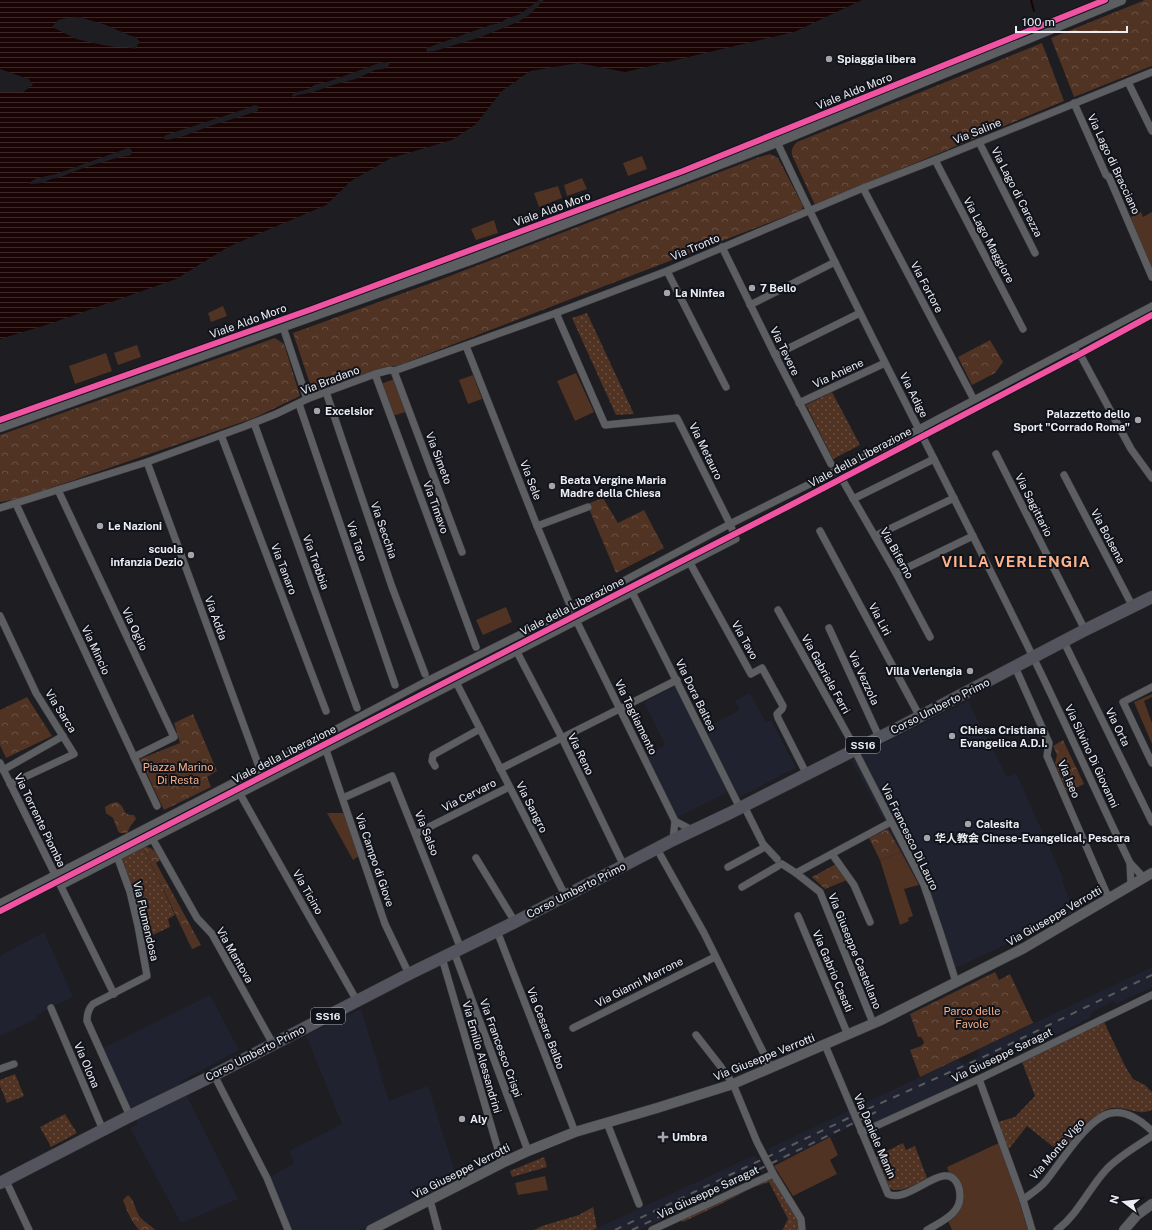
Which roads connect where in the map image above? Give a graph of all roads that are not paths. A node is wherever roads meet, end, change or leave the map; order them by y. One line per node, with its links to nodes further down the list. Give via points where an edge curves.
1 (1121, 0): 6 (street, Viale Aldo Moro)
2 (1152, 72): 3 (street, Via Saline)
3 (1128, 82): 4 (street, Via Saline); 5 (street)
4 (1074, 104): 7 (street, Via Saline); 15 (street, Via Lago di Bracciano)
5 (1152, 131)
6 (777, 142): 10 (street, Via Adige); 20 (street, Viale Aldo Moro, via 439,272)
7 (979, 142): 8 (street, Via Saline); 12 (street, Via Lago di Carezza)
8 (935, 160): 9 (street, Via Saline); 21 (street, Via Lago Maggiore)
9 (863, 188): 10 (street, Via Saline); 30 (street, Via Fortore)
10 (810, 211): 11 (street, Via Tronto); 13 (street, Via Adige)
11 (722, 247): 14 (street, Via Tronto); 16 (street, Via Tevere)
12 (1035, 253)
13 (835, 262): 16 (street); 19 (street, Via Adige)
14 (666, 270): 18 (street, Via Bradano); 28 (street, Via Tronto)
15 (1152, 277)
16 (750, 305): 24 (street, Via Tevere)
17 (1152, 306): 23 (street, Viale della Liberazione)
18 (556, 313): 22 (street, Via Bradano); 51 (street, Via Metauro, via 605,425 677,418)
19 (860, 313): 24 (street); 25 (street, Via Adige)
20 (283, 327): 31 (street); 35 (street, Viale Aldo Moro)
21 (1023, 329)
22 (466, 346): 26 (street, Via Bradano); 52 (street, Via Sele)
23 (1073, 348): 36 (street, Viale della Liberazione); 43 (street, via 1082,358 1134,453)
24 (775, 355): 32 (street, Via Tevere)
25 (885, 363): 32 (street, Via Aniene); 36 (street, Via Adige)
26 (394, 371): 27 (street, Via Bradano); 56 (street, Via Simeto)
27 (375, 374): 29 (street, Via Bradano); 70 (street, Via Timavo)
28 (726, 388)
29 (326, 392): 31 (street, Via Bradano); 74 (street, Via Secchia, via 392,587)
30 (972, 396)
31 (307, 399): 33 (street, Via Bradano)
32 (799, 403): 41 (street, Via Tevere)
33 (299, 404): 34 (street, Via Bradano); 77 (street, Via Taro)
34 (254, 423): 37 (street, Via Bradano); 79 (street, Via Trebbia)
35 (0, 427)
36 (919, 429): 39 (street, Via Adige); 51 (street, Viale della Liberazione)
37 (221, 435): 40 (street, Via Bradano); 81 (street, Via Tanaro)
38 (996, 454): 67 (street, Via Sagittario)
39 (934, 459): 46 (street, Via Adige); 47 (street)
40 (147, 462): 45 (street, Via Bradano); 93 (street, Via Adda)
41 (831, 464)
42 (1064, 475): 61 (street, Via Bolsena)
43 (1152, 478)
44 (843, 481): 47 (street, Via Biferno)
45 (58, 490): 48 (street, Via Bradano); 89 (street, Via Oglio, via 174,737)
46 (954, 498): 54 (street); 55 (street, Via Adige)
47 (852, 499): 54 (street, Via Biferno)
48 (16, 504): 50 (street, Via Bradano); 89 (street, Via Mincio)
49 (588, 506): 52 (street)
50 (0, 508)
51 (730, 524): 57 (street, Via Metauro, via 736,539); 62 (street, Viale della Liberazione)
52 (537, 526): 62 (street, Via Sele)
53 (820, 532): 82 (street, Via Liri)
54 (875, 536): 58 (street, Via Biferno)
55 (973, 536): 58 (street); 72 (street, Via Adige)
56 (462, 552)
57 (690, 563): 59 (street); 95 (street, Via Tavo, via 751,674 762,668 780,699 783,706 777,714 778,718)
58 (896, 573): 68 (street, Via Biferno)
59 (632, 592): 65 (street); 75 (street, Via Dora Baltea)
60 (1152, 597): 61 (main road, Corso Umberto Primo / SS16)
61 (1133, 607): 67 (main road, Corso Umberto Primo / SS16)
62 (571, 609): 65 (street, Via Sele); 93 (street, Viale della Liberazione)
63 (778, 610): 87 (street, Via Gabriele Ferri)
64 (0, 616): 84 (street, Via Sarca, via 36,692)
65 (576, 622): 71 (street); 80 (street, Via Tagliamento)
66 (829, 628): 85 (street, Via Vezzola)
67 (1085, 630): 69 (main road, Corso Umberto Primo / SS16)
68 (930, 637)
69 (1064, 642): 72 (main road, Corso Umberto Primo / SS16); 105 (street, Via Orta)
70 (476, 647)
71 (517, 652): 76 (street); 86 (street, Via Reno)
72 (1034, 658): 73 (main road, Corso Umberto Primo / SS16); 116 (street, Via Silvino Di Giovanni)
73 (1015, 667): 82 (main road, Corso Umberto Primo / SS16); 126 (street, Via Iseo, via 1049,743 1047,756)
74 (425, 674)
75 (677, 680): 80 (street); 102 (street, Via Dora Baltea)
76 (456, 682): 83 (street, Via Sangro); 88 (street)
77 (394, 685)
78 (1152, 687): 90 (street, via 1123,702)
79 (357, 708)
80 (619, 709): 86 (street); 103 (street, Via Tagliamento)
81 (326, 711)
82 (920, 717): 85 (main road, Corso Umberto Primo / SS16)
83 (480, 730): 92 (street, via 433,755 432,761); 94 (street, Via Sangro)
84 (63, 736): 91 (street); 97 (street, Via Sarca, via 74,754)
85 (879, 737): 87 (main road, Corso Umberto Primo / SS16)
86 (562, 738): 94 (street); 117 (street, Via Reno)
87 (854, 749): 95 (main road, Corso Umberto Primo / SS16); 104 (street, Via Francesco Di Lauro)
88 (326, 750): 96 (street); 100 (street, Via Campo di Giove)
89 (134, 757): 101 (street, Via Mincio)
90 (1152, 763)
91 (2, 766): 97 (street, Via Torrente Piomba)
92 (435, 766)
93 (260, 769): 96 (street, Via Adda); 120 (street, Viale della Liberazione)
94 (500, 769): 98 (street, Via Sangro)
95 (806, 774): 102 (main road, Corso Umberto Primo / SS16)
96 (265, 781): 99 (street)
97 (10, 784): 120 (street, Via Torrente Piomba)
98 (509, 787): 107 (street, Via Cervaro); 125 (street, Via Sangro)
99 (240, 794): 108 (street); 139 (street, Via Ticino)
100 (343, 798): 132 (street, Via Salso, via 392,776); 135 (street, Via Campo di Giove, via 385,924)
101 (157, 806)
102 (742, 807): 106 (main road, Corso Umberto Primo / SS16); 110 (street, Via Giuseppe Castellano)
103 (675, 821): 106 (street); 109 (street)
104 (892, 822): 112 (street); 136 (street, Via Francesco Di Lauro, via 924,885)
105 (1152, 822)
106 (692, 830): 109 (main road, Corso Umberto Primo / SS16)
107 (417, 833)
108 (152, 838): 113 (street); 145 (street, Via Mantova, via 197,918 212,934)
109 (673, 840): 111 (main road, Corso Umberto Primo / SS16)
110 (765, 847): 115 (street, Via Giuseppe Castellano); 118 (street)
111 (657, 849): 117 (main road, Corso Umberto Primo / SS16); 133 (street)
112 (832, 854): 119 (street); 130 (street, via 854,885)
113 (117, 856): 123 (street); 137 (street, Via Flumendosa, via 130,892 148,976)
114 (476, 858): 129 (street)
115 (779, 863): 119 (street, Via Giuseppe Castellano); 124 (street)
116 (1130, 863): 121 (street, Via Silvino Di Giovanni); 122 (street, Via Silvino Di Giovanni)
117 (624, 866): 125 (main road, Corso Umberto Primo / SS16)
118 (728, 867)
119 (796, 873): 141 (street, Via Giuseppe Castellano, via 820,892)
120 (55, 874): 123 (street, Via Torrente Piomba); 127 (street, Viale della Liberazione)
121 (1148, 876): 122 (street, Via Giuseppe Verrotti)
122 (1131, 885): 126 (street, Via Giuseppe Verrotti)
123 (61, 886): 137 (street, Via Torrente Piomba)
124 (742, 887)
125 (565, 895): 129 (main road, Corso Umberto Primo / SS16)
126 (1109, 899): 136 (street, Via Giuseppe Verrotti, via 1024,948)
127 (0, 903)
128 (798, 916): 144 (street, Via Gabrio Casati)
129 (515, 922): 131 (main road, Corso Umberto Primo / SS16)
130 (870, 922)
131 (497, 931): 132 (main road, Corso Umberto Primo / SS16); 158 (street, Via Cesare Balbo)
132 (457, 950): 134 (main road, Corso Umberto Primo / SS16); 160 (street, Via Francesco Crispi)
133 (715, 957): 142 (street, Via Gianni Marrone); 148 (street)
134 (442, 958): 135 (main road, Corso Umberto Primo / SS16); 161 (street, Via Emilio Alessandrini)
135 (409, 974): 139 (main road, Corso Umberto Primo / SS16)
136 (956, 982): 141 (street, Via Giuseppe Verrotti)
137 (114, 994): 153 (street, Via Flumendosa, via 93,1004 87,1016)
138 (1152, 995): 151 (street, Via Giuseppe Saragat)
139 (358, 1002): 145 (main road, Corso Umberto Primo / SS16)
140 (51, 1008): 155 (street, Via Olona)
141 (873, 1024): 144 (street, Via Giuseppe Verrotti)
142 (573, 1028)
143 (696, 1035): 152 (street)
144 (848, 1035): 146 (street, Via Giuseppe Verrotti)
145 (273, 1044): 150 (main road, Corso Umberto Primo / SS16)
146 (824, 1045): 148 (street, Via Giuseppe Verrotti); 156 (street, Via Daniele Manin)
147 (14, 1064): 149 (street)
148 (771, 1068): 152 (street, Via Giuseppe Verrotti)
149 (0, 1069)
150 (214, 1075): 153 (main road, Corso Umberto Primo / SS16); 169 (street, via 267,1178)
151 (979, 1079): 156 (street, Via Giuseppe Saragat); 165 (street)
152 (733, 1084): 154 (street, Via Giuseppe Verrotti); 162 (street)
153 (130, 1116): 155 (main road, Corso Umberto Primo / SS16)
154 (607, 1123): 158 (street, Via Giuseppe Verrotti); 166 (street)
155 (103, 1130): 163 (main road, Corso Umberto Primo / SS16)
156 (861, 1131): 174 (street, Via Daniele Manin, via 888,1194 897,1196 944,1175 952,1177 958,1183 960,1197 957,1208)
157 (1152, 1131): 165 (street, Via Monte Vigo, via 1125,1114 1110,1113 1100,1118 1088,1128 1044,1183)
158 (575, 1132): 160 (street, Via Giuseppe Verrotti)
159 (1152, 1136): 176 (street, via 1106,1170 1070,1218)
160 (528, 1151): 161 (street, Via Giuseppe Verrotti)
161 (502, 1163): 164 (street, Via Giuseppe Verrotti)
162 (773, 1174): 172 (street, Via Giuseppe Saragat); 173 (street, via 801,1219)
163 (3, 1182): 168 (street)
164 (430, 1200): 170 (street, Via Giuseppe Verrotti); 171 (street)
165 (1024, 1200): 175 (street)
166 (639, 1204)
167 (1152, 1204): 177 (street, via 1137,1215)
168 (29, 1230)
169 (288, 1230)
170 (371, 1230)
171 (438, 1230)
172 (652, 1230)
173 (802, 1230)
174 (927, 1230)
175 (1032, 1230)
176 (1057, 1230)
177 (1124, 1230)

